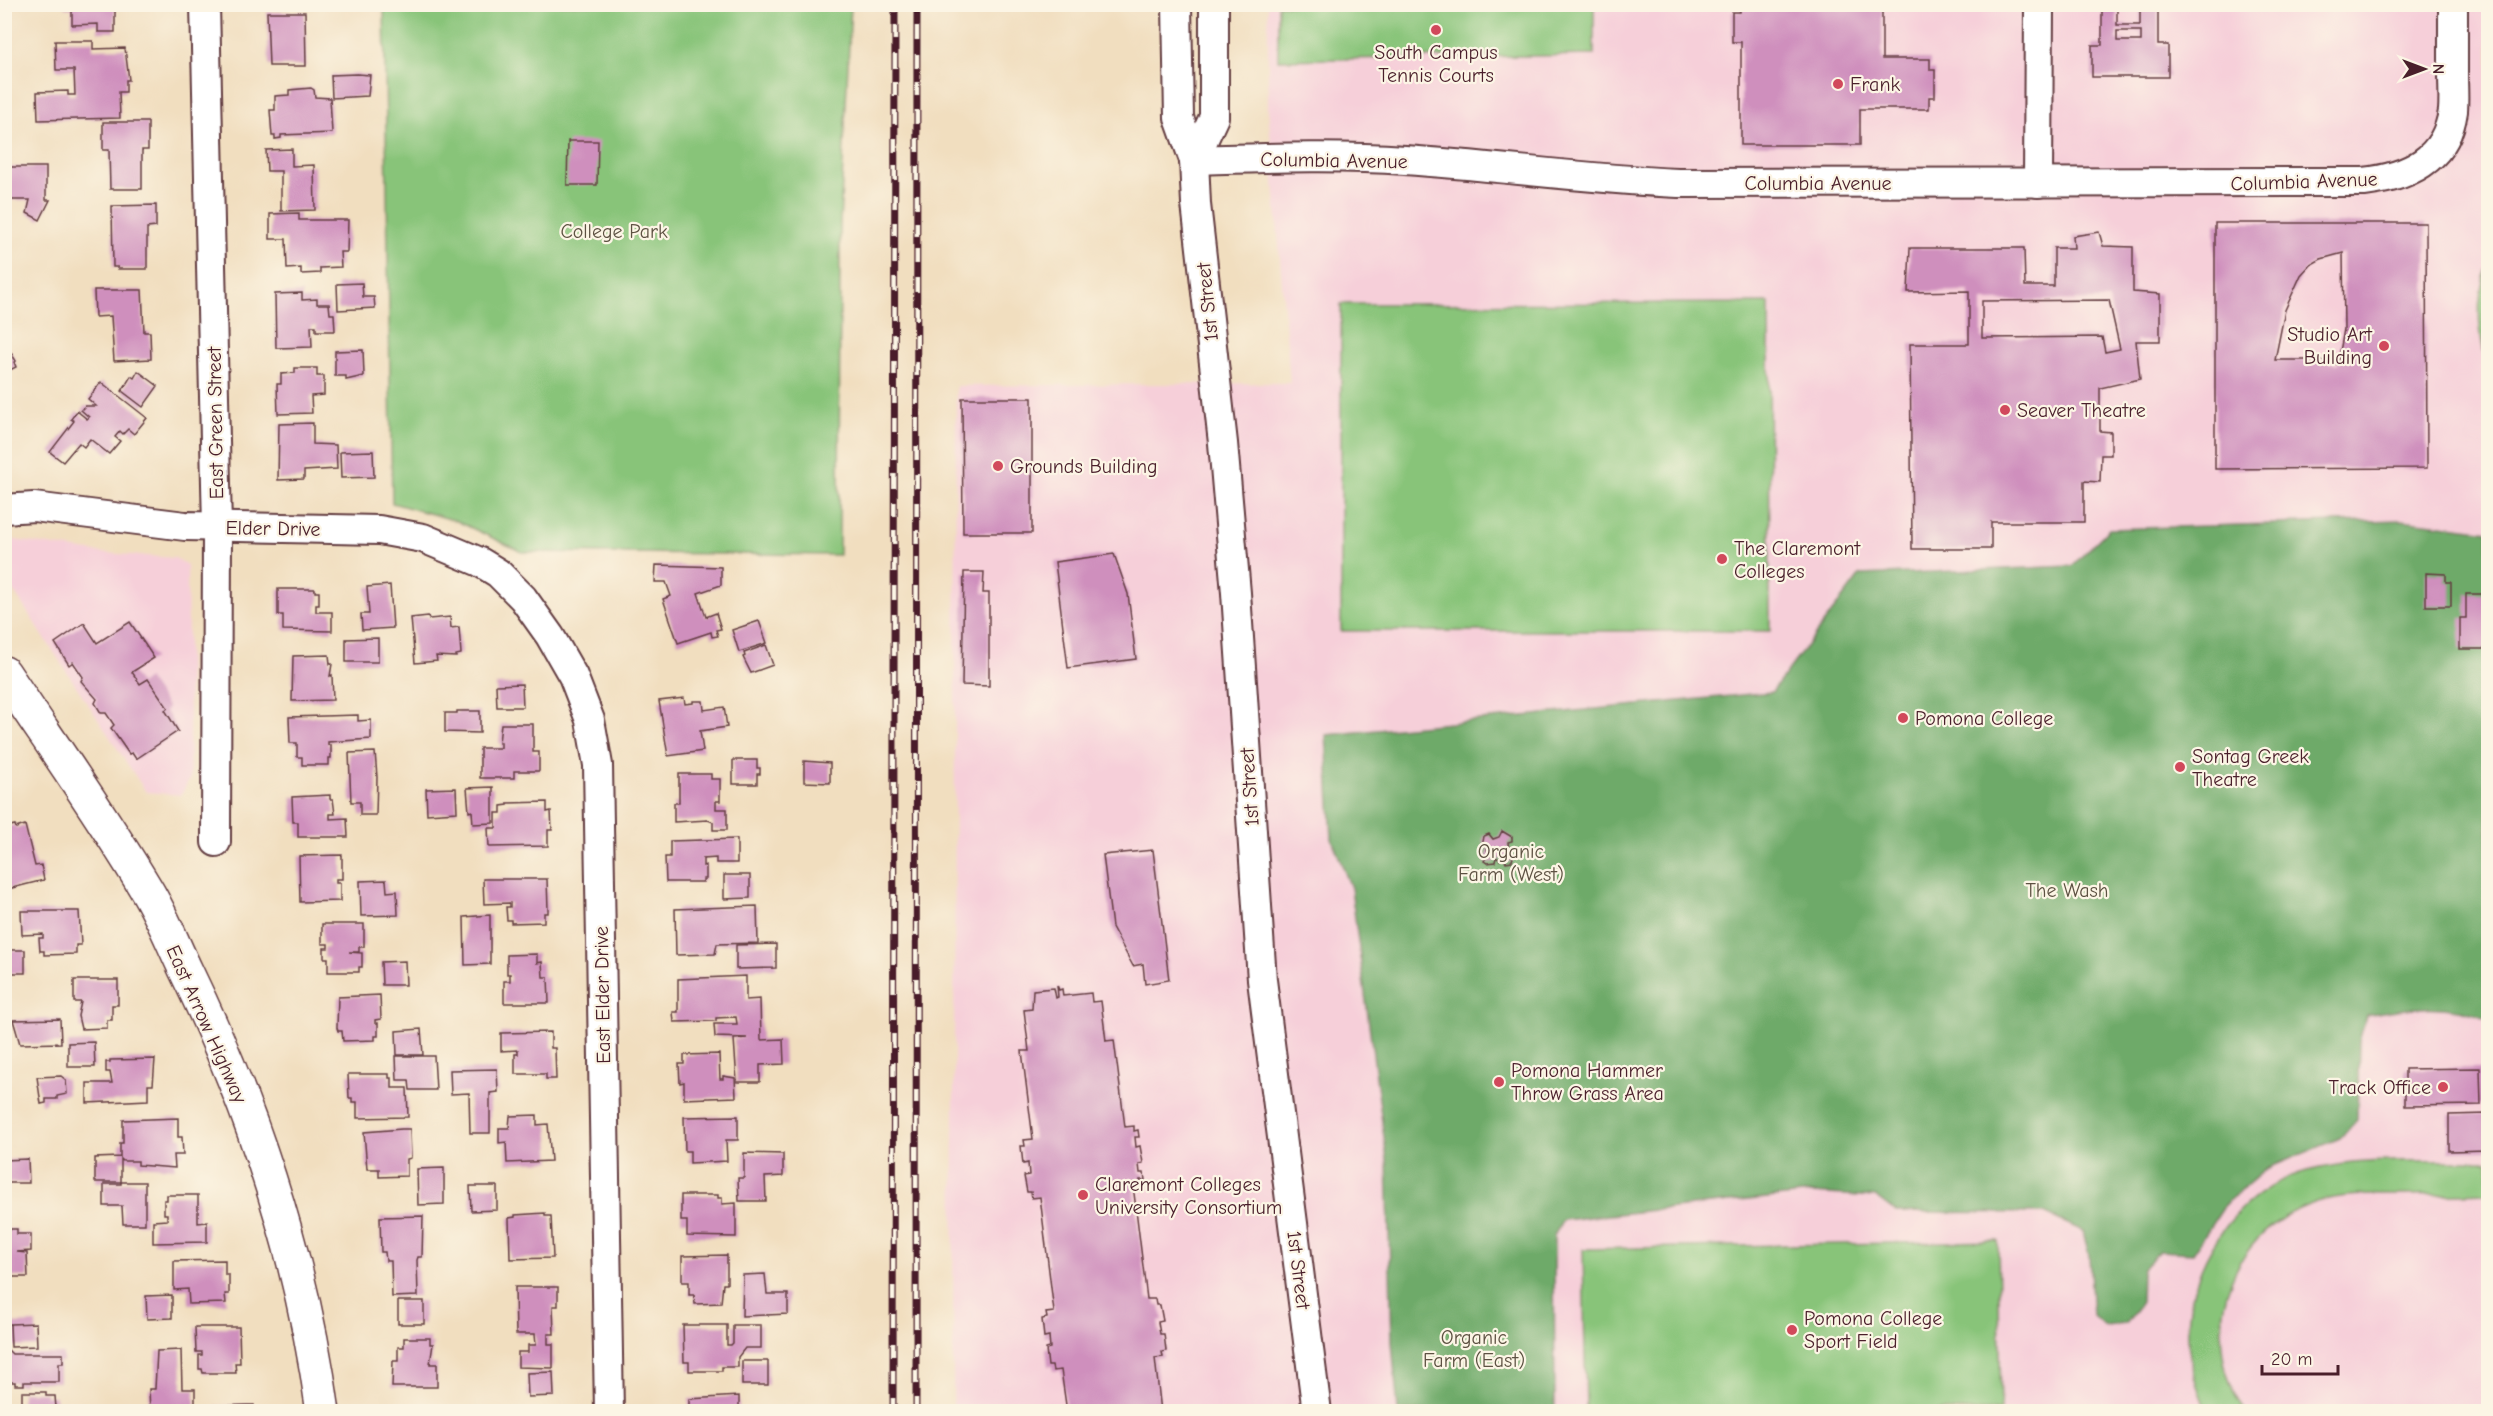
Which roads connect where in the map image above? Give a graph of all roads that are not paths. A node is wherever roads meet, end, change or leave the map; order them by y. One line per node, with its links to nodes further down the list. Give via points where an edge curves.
1 (205, 4): 9 (street, East Green Street)
2 (1178, 4): 6 (street, 1st Street, via 1179,118)
3 (1214, 4): 6 (street, 1st Street, via 1214,117)
4 (2039, 4): 7 (street)
5 (2453, 4): 7 (street, Columbia Avenue, via 2453,110 2448,132 2437,152 2406,172 2364,182)
6 (1194, 160): 7 (street, Columbia Avenue, via 1404,159 1618,181 1678,183); 15 (street, 1st Street, via 1236,593 1262,980)
7 (2038, 183)
8 (4, 509): 9 (street, Elder Drive, via 34,507)
9 (217, 527): 10 (street, Elder Drive, via 379,530 423,538 480,562 498,573); 12 (street, East Green Street)
10 (523, 598): 14 (street, East Elder Drive, via 573,676 590,720 598,765)
11 (4, 673): 13 (main road, East Arrow Highway, via 147,891 205,1011 256,1137 289,1246 315,1354)
12 (216, 842)
13 (323, 1412)
14 (609, 1412)
15 (1317, 1412)

